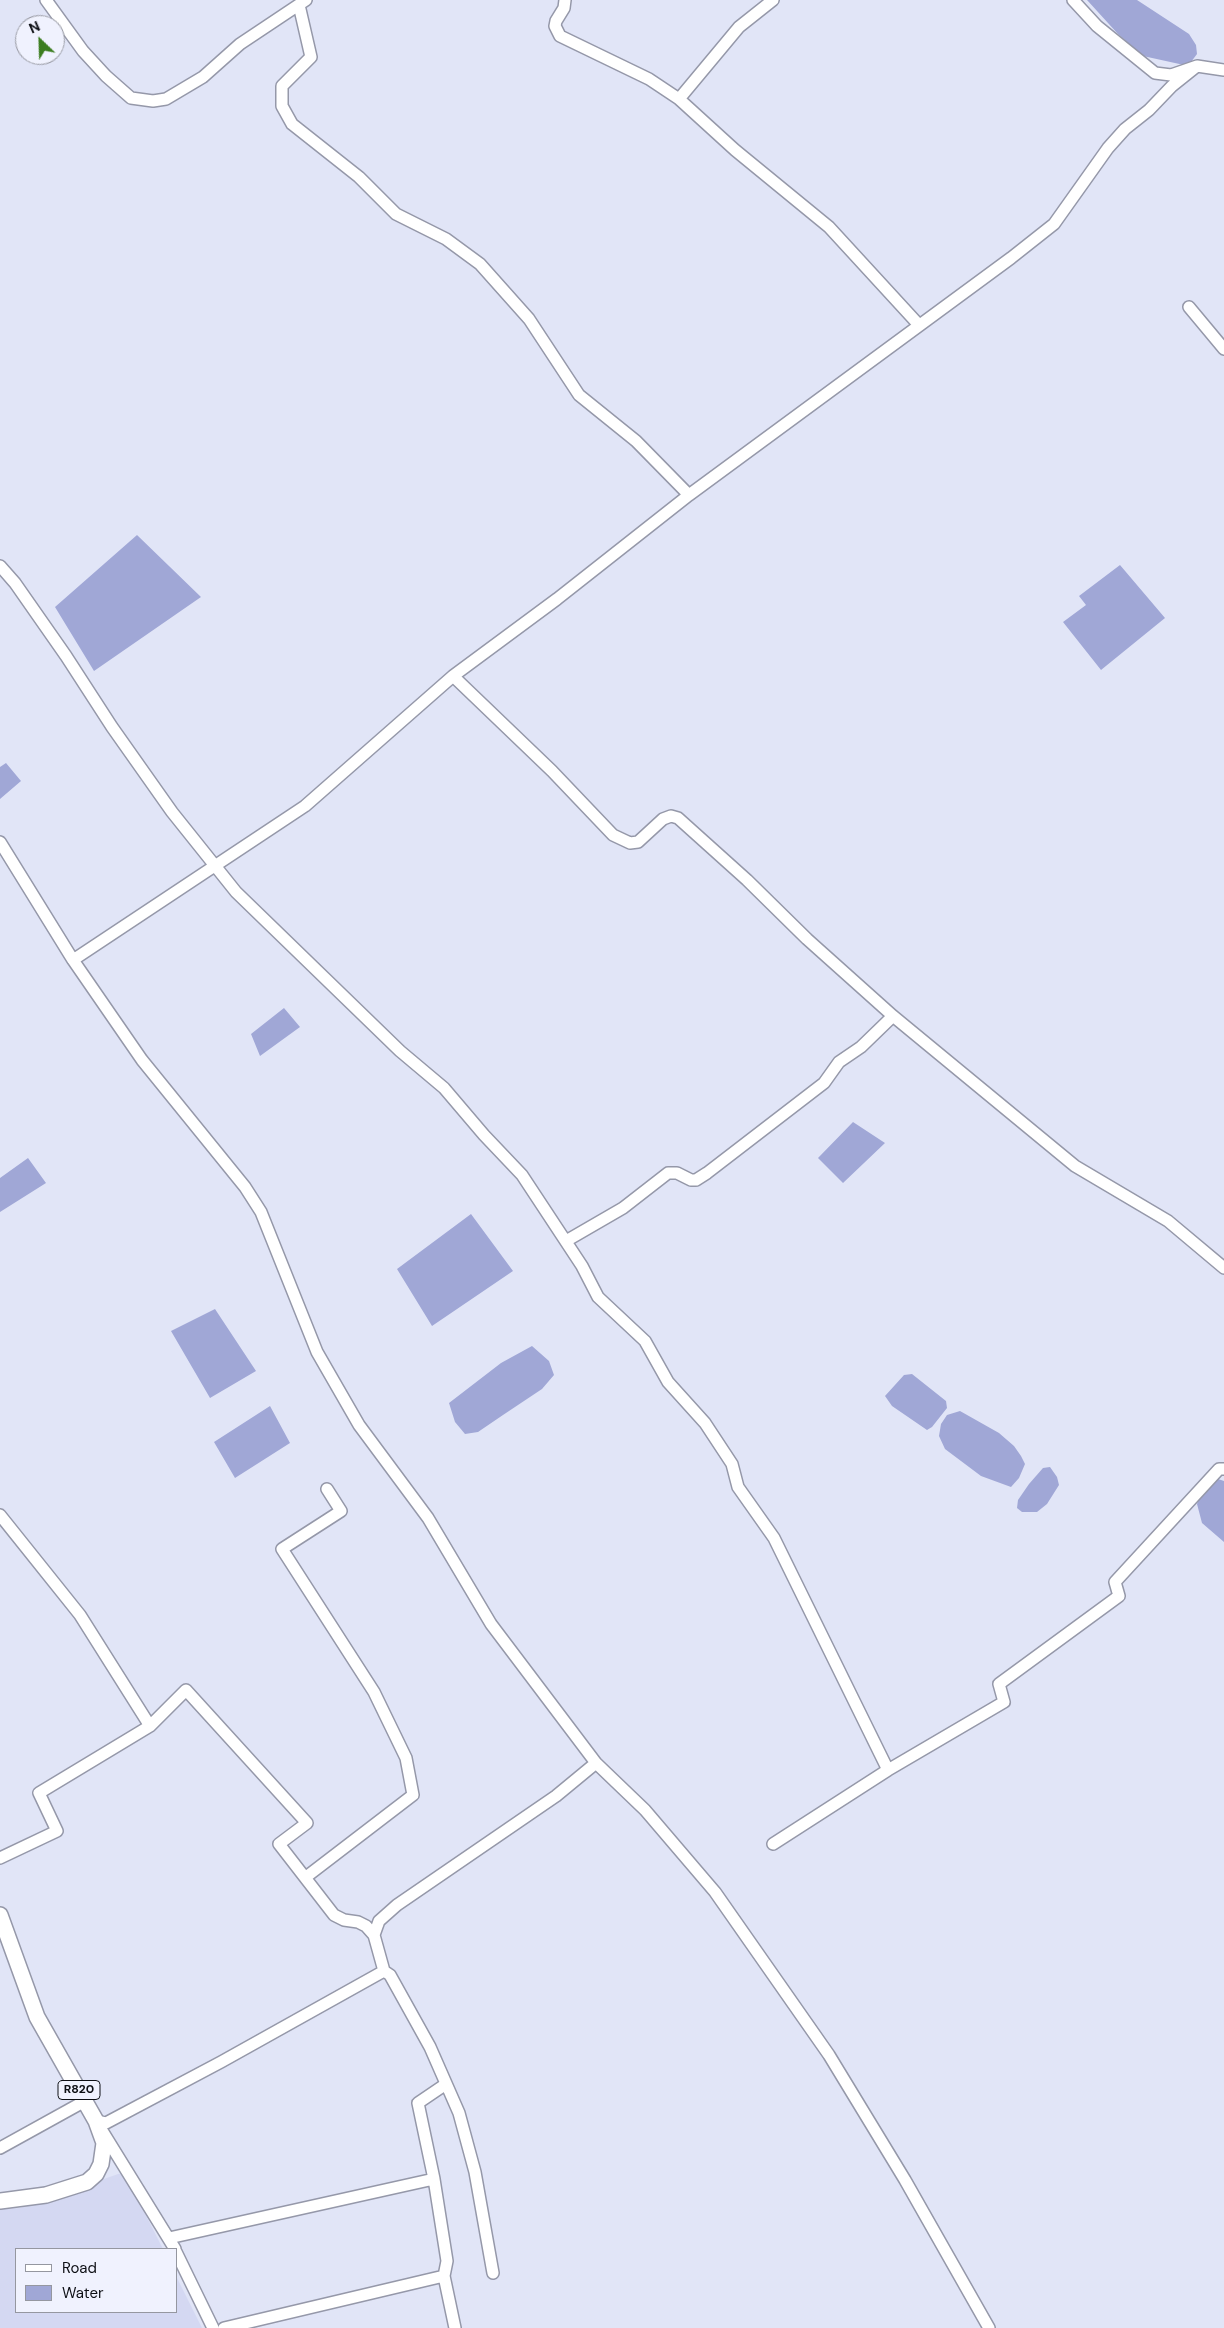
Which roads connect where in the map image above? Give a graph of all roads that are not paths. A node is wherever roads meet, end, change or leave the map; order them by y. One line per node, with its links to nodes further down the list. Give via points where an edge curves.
1 (46, 0): 5 (street, via 83,51 106,76 131,98 153,101 166,99 204,77 240,44)
2 (565, 0): 8 (street, via 556,21 560,36 649,79)
3 (773, 0): 8 (street, via 738,27)
4 (1074, 0): 6 (street, via 1097,26 1155,73 1171,75)
5 (303, 2): 12 (street, via 311,57 282,86 282,106 292,124 359,177 396,214 446,239 480,264 529,320 579,395 636,441)
6 (1197, 66): 7 (street); 10 (street, via 1120,135 1054,224)
7 (1224, 70)
8 (679, 99): 10 (street, via 829,227)
9 (1189, 307): 11 (street)
10 (919, 324): 12 (street)
11 (1224, 349)
12 (689, 495): 14 (street)
13 (0, 566): 18 (street, via 15,583 172,812 236,892 400,1051 444,1088 522,1175)
14 (453, 676): 16 (street, via 305,806); 17 (street, via 613,835 630,843 638,842 663,819 678,818)
15 (0, 842): 16 (street)
16 (73, 960): 24 (street, via 142,1060 249,1193 265,1221 317,1352 358,1424 428,1518 491,1624)
17 (893, 1016): 18 (street, via 861,1047 839,1062 824,1083 696,1180 668,1173 623,1208); 19 (street, via 1075,1166 1168,1222)
18 (566, 1241): 25 (street, via 598,1297 645,1341 668,1382 705,1423 732,1464 738,1487 774,1538)
19 (1224, 1268)
20 (1224, 1469): 25 (street, via 1219,1469 1116,1582 1119,1596 999,1684 1004,1702)
21 (327, 1490): 28 (street, via 341,1511 282,1549 374,1692 406,1758 413,1795)
22 (0, 1514): 23 (street, via 80,1615)
23 (150, 1726): 27 (street, via 39,1793 57,1831); 28 (street, via 186,1690 307,1823 279,1844)
24 (596, 1764): 30 (street, via 556,1796 398,1905 380,1921); 46 (street, via 645,1810 721,1900 829,2055)
25 (888, 1770): 26 (street)
26 (773, 1844)
27 (0, 1858)
28 (306, 1877): 30 (street, via 334,1915 358,1922)
29 (0, 1915): 33 (main road, R820, via 37,2017)
30 (374, 1935): 31 (street)
31 (384, 1971): 32 (street, via 390,1975 430,2047); 34 (street, via 106,2123)
32 (446, 2084): 36 (street, via 418,2103); 41 (street, via 475,2172)
33 (85, 2101): 34 (main road, R820); 35 (street)
34 (96, 2120): 37 (main road, R820, via 104,2143 104,2154 96,2174 87,2182 46,2195); 38 (street)
35 (0, 2148)
36 (434, 2179): 38 (street); 42 (street, via 447,2261)
37 (0, 2201)
38 (169, 2238): 39 (street)
39 (174, 2248)
40 (178, 2257): 43 (street)
41 (493, 2273)
42 (444, 2276): 44 (street); 45 (street)
43 (213, 2328)
44 (224, 2328)
45 (455, 2328)
46 (989, 2328)

